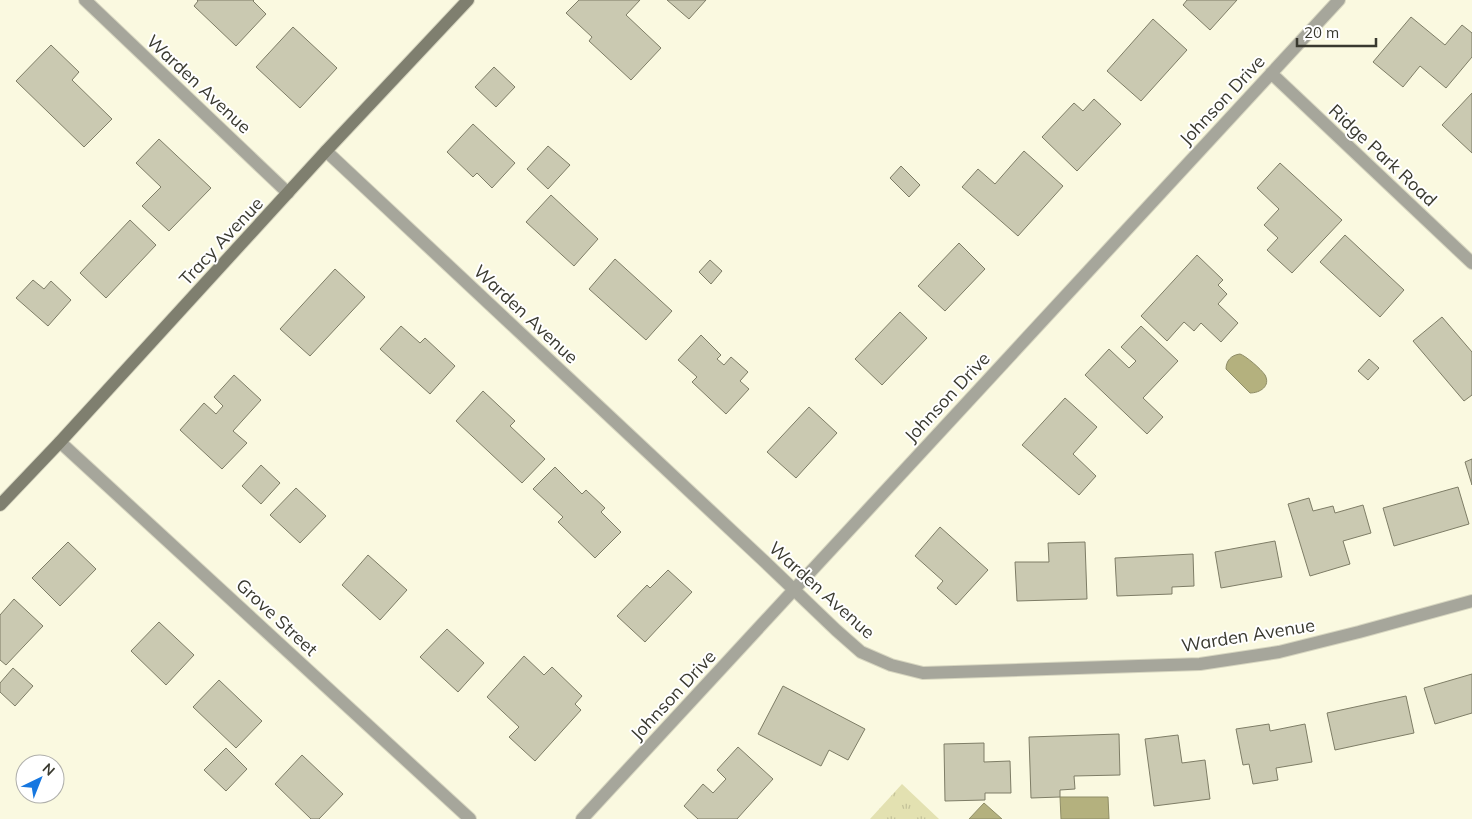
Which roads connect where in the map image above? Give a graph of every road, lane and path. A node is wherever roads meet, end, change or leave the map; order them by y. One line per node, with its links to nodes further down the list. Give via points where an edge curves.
1 (85, 0): 6 (street, Warden Avenue)
2 (468, 0): 5 (street, Tracy Avenue)
3 (1339, 0): 4 (street, Johnson Drive)
4 (1271, 73): 7 (street, Ridge Park Road); 10 (street, Johnson Drive)
5 (326, 151): 6 (street, Tracy Avenue); 10 (street, Warden Avenue)
6 (288, 193): 8 (street, Tracy Avenue)
7 (1472, 263)
8 (60, 442): 9 (street, Tracy Avenue); 12 (street, Grove Street)
9 (0, 505)
10 (794, 590): 11 (street, Warden Avenue, via 861,652 890,665 923,673 1200,664 1279,652); 13 (street, Johnson Drive)
11 (1472, 601)
12 (470, 819)
13 (582, 819)

